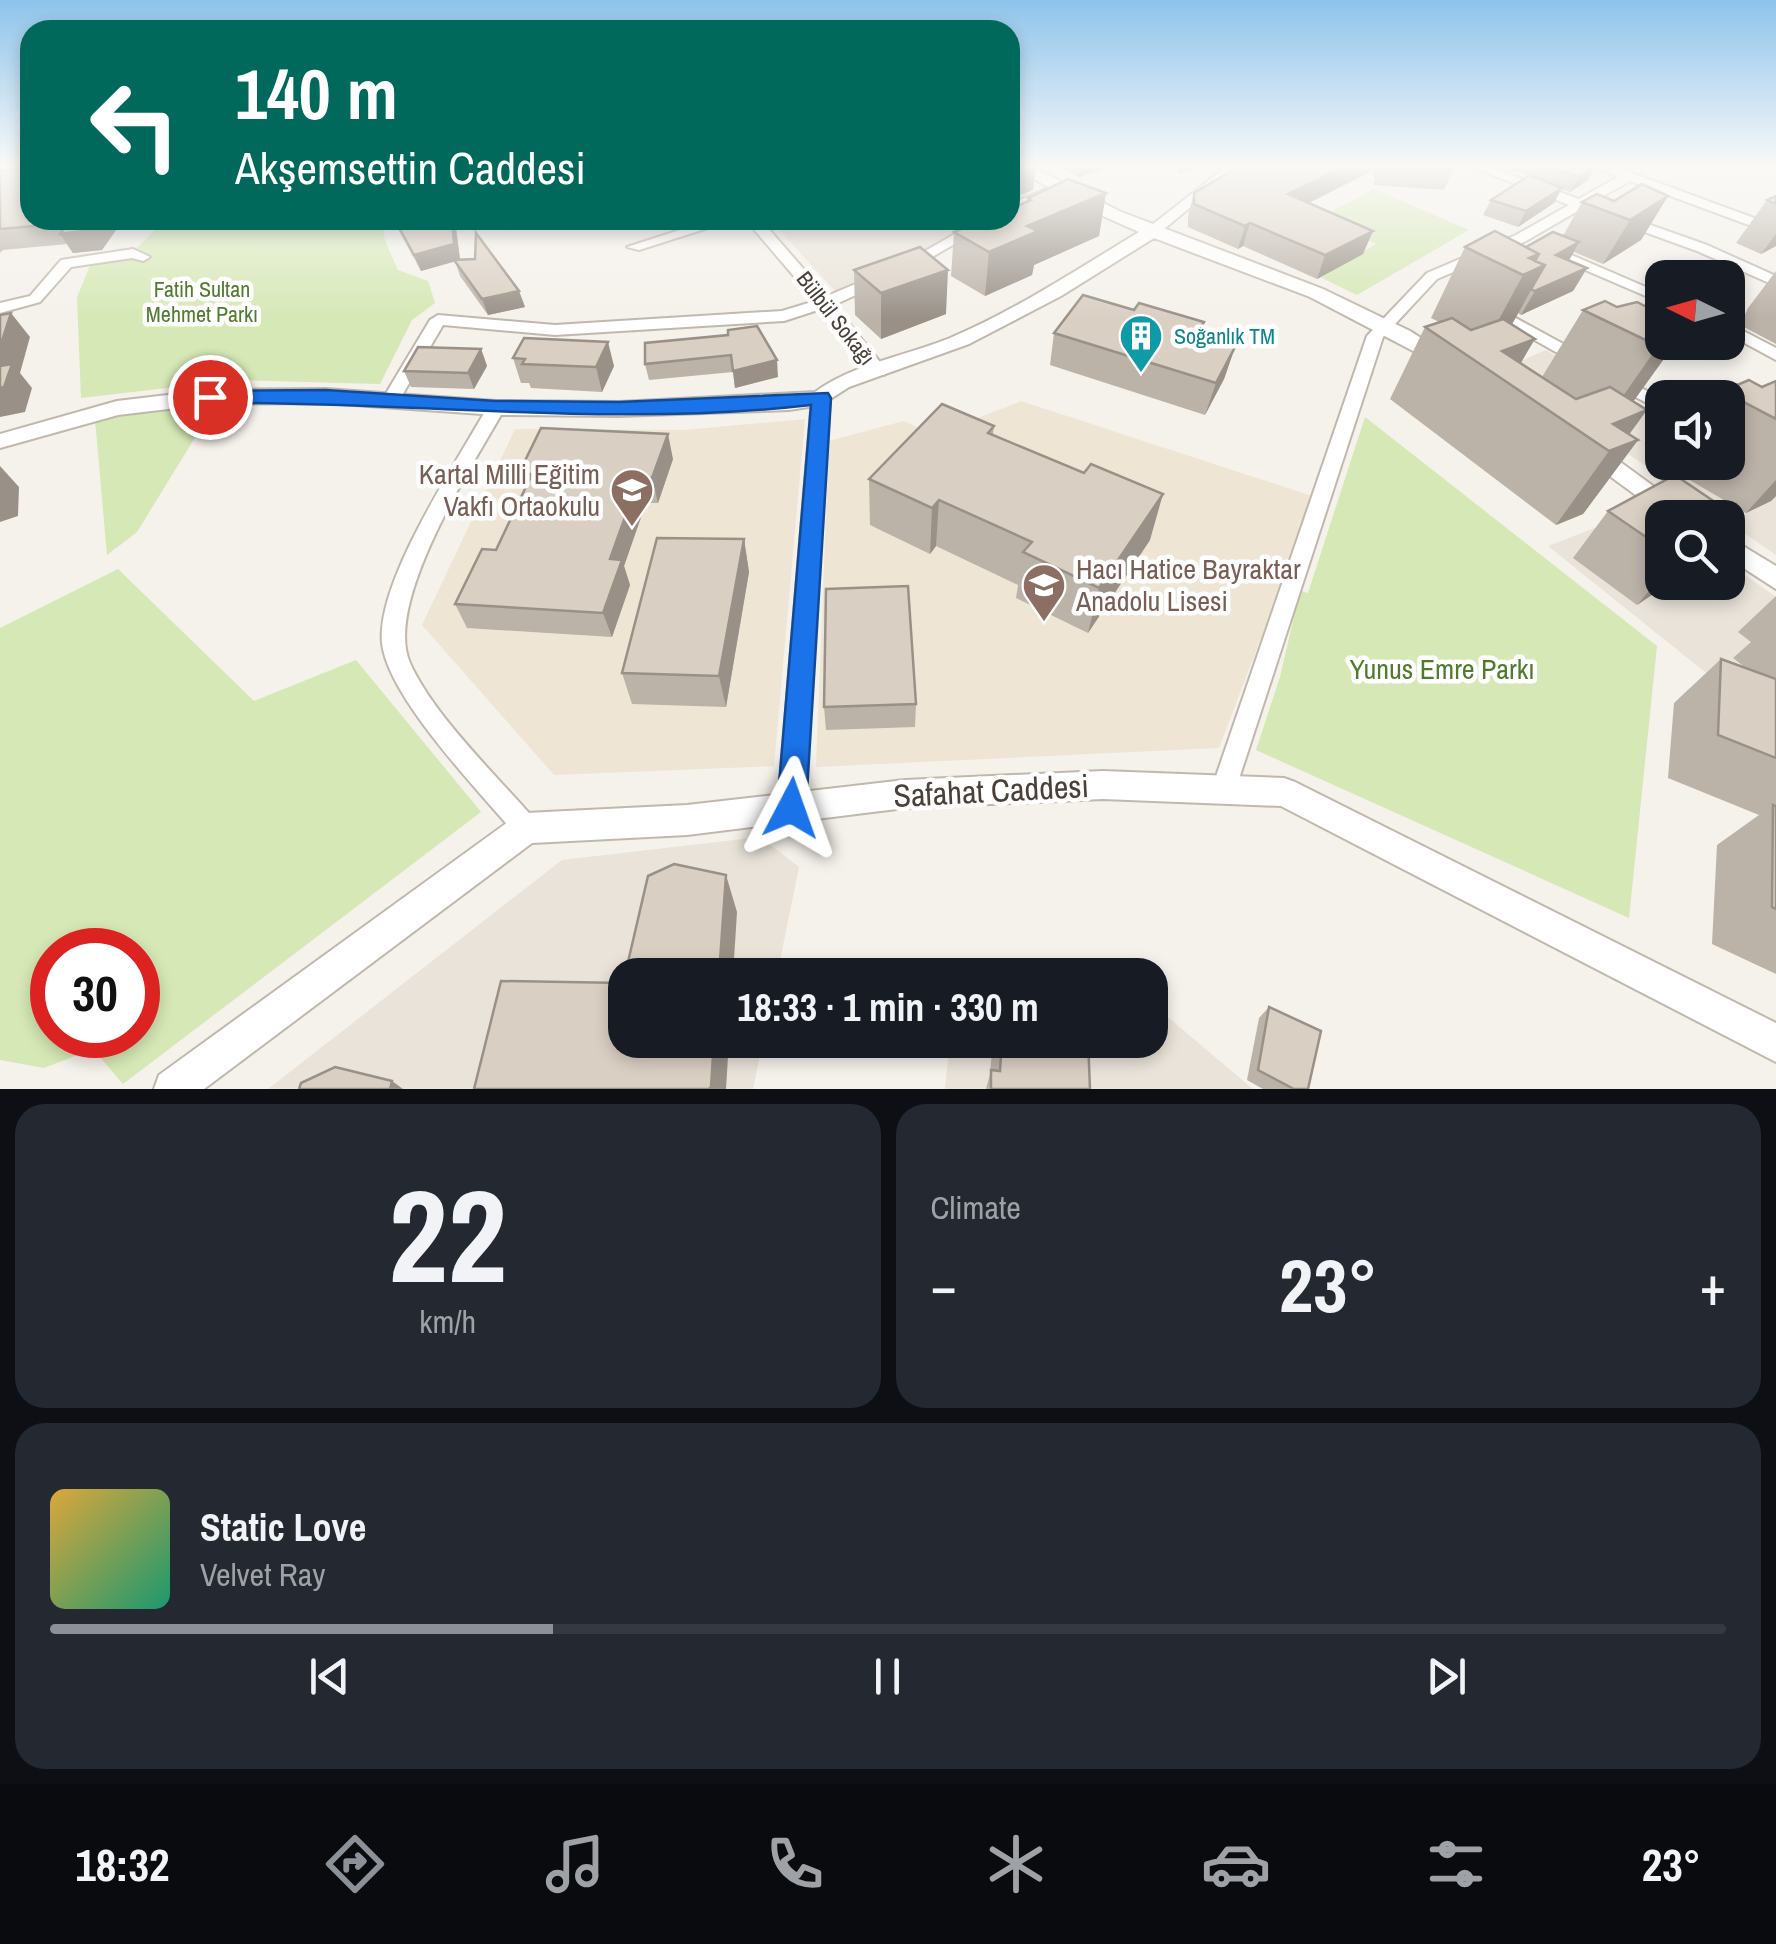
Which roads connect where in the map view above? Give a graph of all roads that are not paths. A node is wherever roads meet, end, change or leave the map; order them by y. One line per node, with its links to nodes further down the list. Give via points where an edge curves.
1 (1124, 218): 9 (street)
2 (1168, 218): 9 (street)
3 (1555, 218): 11 (street)
4 (1619, 218): 15 (street)
5 (1743, 218): 10 (street)
6 (692, 230): 12 (street)
7 (762, 230): 18 (street, Bülbül Sokağı)
8 (971, 230): 18 (street)
9 (1153, 231): 21 (street); 25 (street, via 962,340)
10 (1776, 231)
11 (1521, 238): 14 (street); 17 (street)
12 (634, 247)
13 (144, 257): 20 (street, via 66,263 35,299)
14 (1432, 276): 16 (street); 21 (street)
15 (1776, 282)
16 (1448, 286)
17 (1645, 292)
18 (822, 304): 25 (street, Bülbül Sokağı); 28 (street, via 765,318 555,330 438,320)
19 (1481, 304): 26 (street)
20 (0, 308)
21 (1385, 324): 24 (street); 35 (street, via 1375,336)
22 (1745, 338): 23 (street)
23 (1776, 355)
24 (1457, 367)
25 (878, 371): 27 (street, via 842,382)
26 (1645, 396)
27 (821, 398): 29 (street, via 706,407); 36 (street)
28 (392, 400): 29 (street); 31 (street, via 251,396 151,402)
29 (496, 408): 37 (street, via 401,594 393,646 424,704)
30 (1574, 439): 32 (street)
31 (0, 441)
32 (1660, 500)
33 (1745, 558): 34 (street)
34 (1776, 579)
35 (1224, 788): 36 (street, Safahat Caddesi, via 1103,785 905,794); 38 (street, Safahat Caddesi, via 1284,792)
36 (791, 808): 37 (street, Safahat Caddesi)
37 (526, 828): 39 (street)
38 (1776, 1043)
39 (173, 1089)

